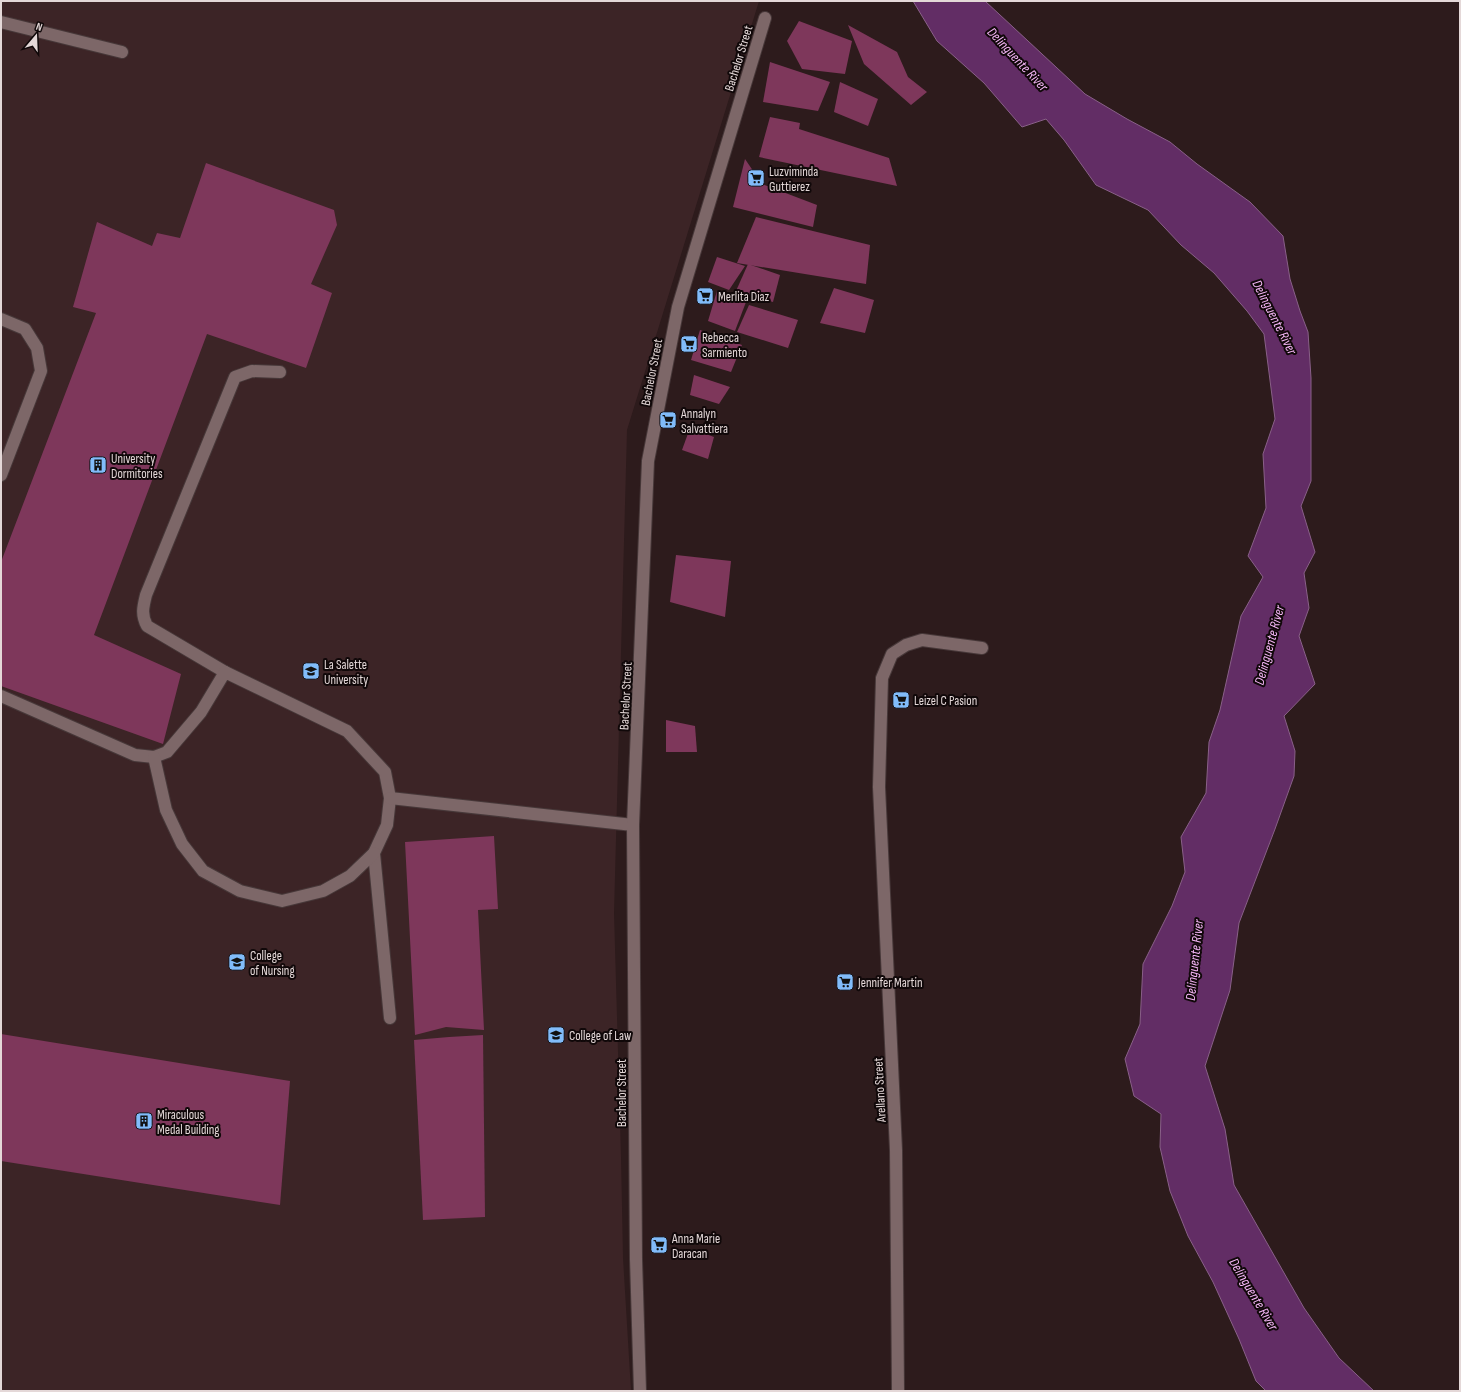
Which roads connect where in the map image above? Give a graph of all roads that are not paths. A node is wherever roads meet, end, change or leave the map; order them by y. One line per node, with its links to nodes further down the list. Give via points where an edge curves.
1 (765, 18): 12 (street, Bachelor Street, via 678,307 648,461)
2 (1, 22): 3 (street)
3 (122, 52)
4 (1, 319): 6 (street, via 25,330 37,348 41,371)
5 (280, 372): 8 (street, via 252,371 235,377 144,603 142,618 147,626)
6 (1, 475)
7 (982, 648): 16 (street, Arellano Street, via 922,640 906,645 892,654 882,678 879,787 896,1150)
8 (225, 672): 10 (street, via 201,712 167,752); 11 (street, via 347,731 385,772)
9 (1, 696): 10 (street, via 135,755)
10 (154, 757): 13 (street, via 166,810 182,844 203,871 240,891 282,901 323,891 350,876)
11 (390, 798): 12 (street); 13 (street, via 387,825)
12 (633, 825): 15 (street, Bachelor Street, via 636,1259)
13 (374, 852): 14 (street)
14 (390, 1018)
15 (640, 1391)
16 (898, 1391)

